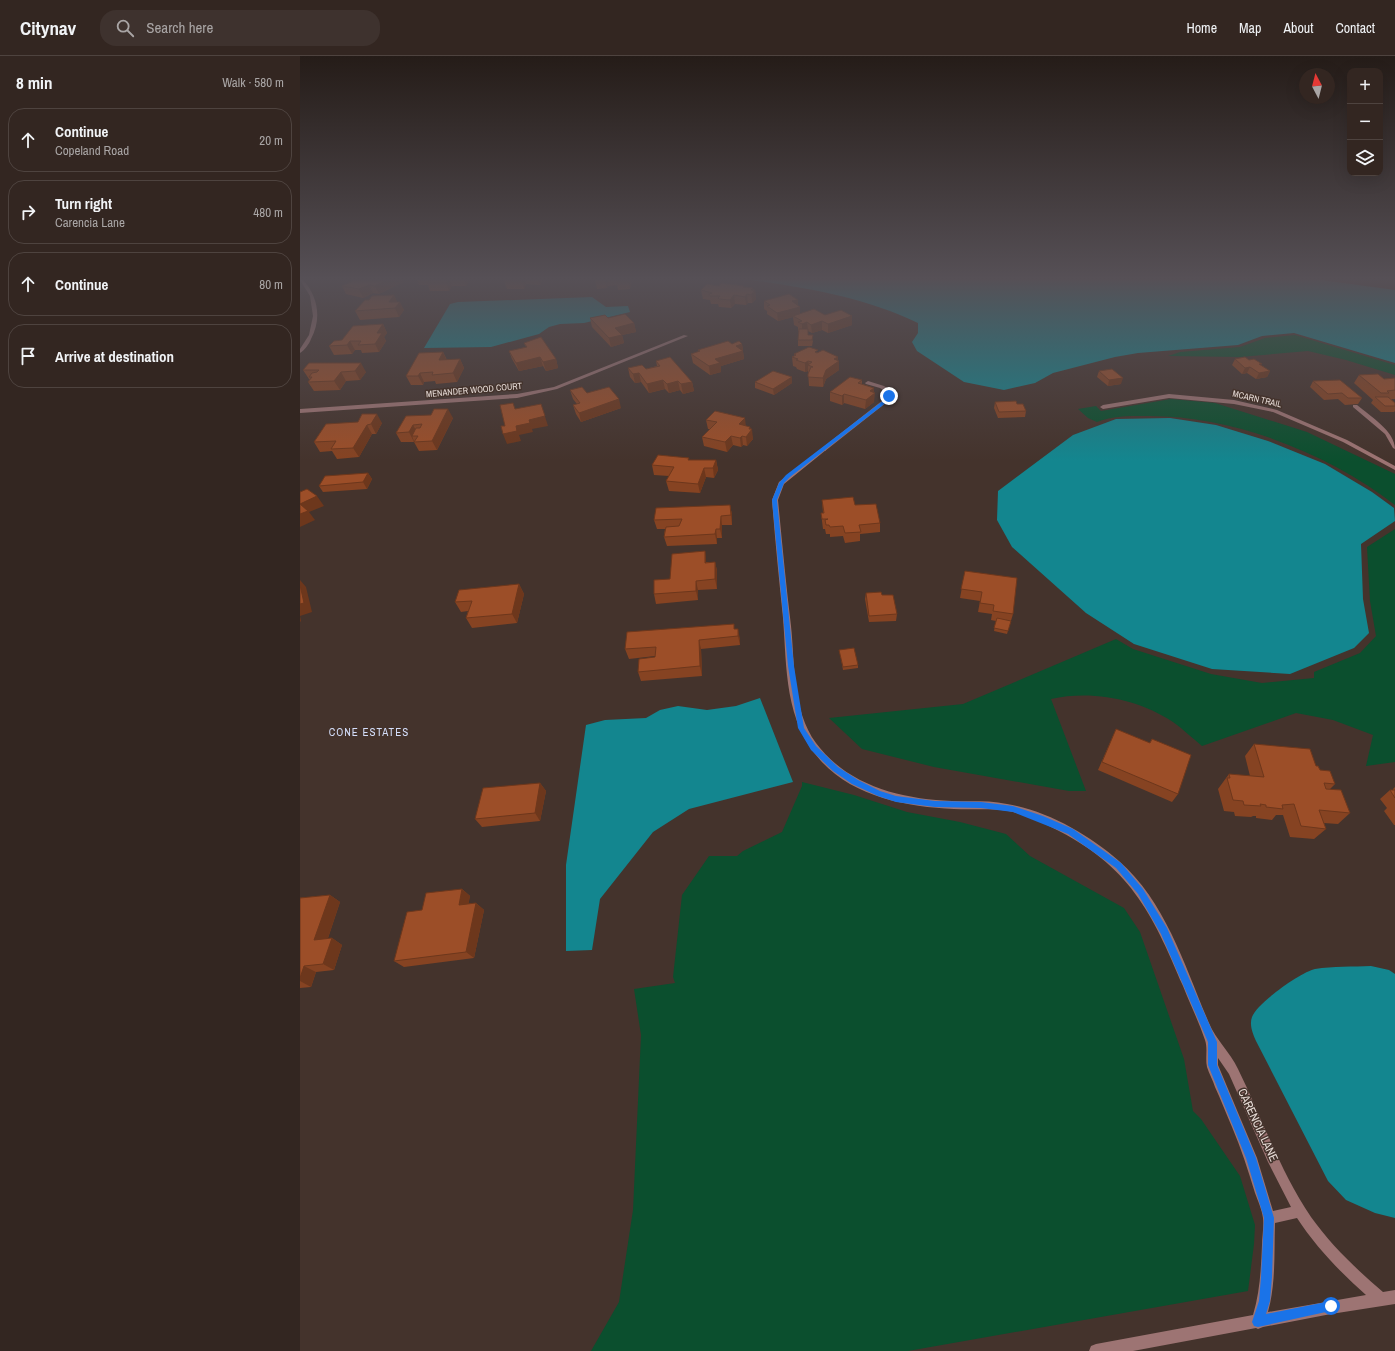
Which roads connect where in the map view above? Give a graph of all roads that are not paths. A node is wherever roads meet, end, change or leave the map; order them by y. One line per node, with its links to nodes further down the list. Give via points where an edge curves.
1 (308, 340): 3 (street)
2 (675, 340): 7 (street, MENANDER WOOD COURT, via 555,388 517,396)
3 (300, 352)
4 (868, 383): 10 (street, CARENCIA LANE, via 882,387 888,391 889,396 785,479 775,500 791,666 801,728 814,748 836,769 878,793 896,799 935,804 1013,809 1070,831 1096,848 1118,866 1140,891 1164,931)
5 (1355, 406): 8 (street, via 1387,433)
6 (1103, 407): 9 (street, MCARN TRAIL, via 1169,396 1234,402 1275,411 1345,441)
7 (300, 411)
8 (1395, 447)
9 (1395, 468)
10 (1212, 1042): 11 (street, CARENCIA LANE, via 1229,1064); 12 (street, CARENCIA LANE, via 1212,1065 1251,1158)
11 (1300, 1211): 12 (street); 14 (street, CARENCIA LANE, via 1343,1264)
12 (1269, 1218): 15 (street, CARENCIA LANE, via 1267,1277)
13 (1395, 1297): 14 (street)
14 (1381, 1299): 15 (street, via 1331,1306)
15 (1258, 1322): 16 (street)
16 (1096, 1351)

